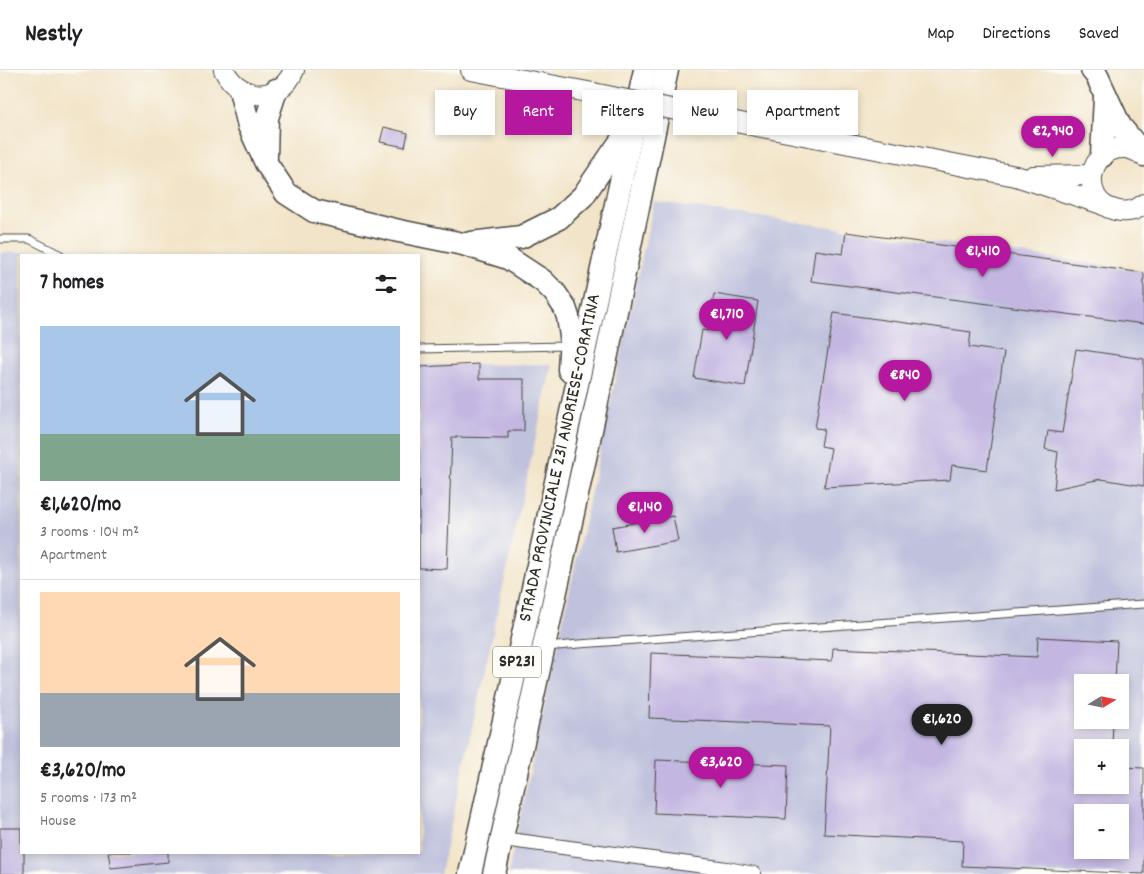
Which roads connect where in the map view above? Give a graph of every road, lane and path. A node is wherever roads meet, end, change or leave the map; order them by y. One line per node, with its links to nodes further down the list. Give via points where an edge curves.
1 (471, 70): 17 (main road, bridge)
2 (644, 70): 9 (main road, STRADA PROVINCIALE 231 ANDRIESE-CORATINA / SP231)
3 (666, 70): 13 (main road, STRADA PROVINCIALE 231 ANDRIESE-CORATINA / SP231)
4 (676, 70): 13 (main road)
5 (1092, 70): 10 (main road)
6 (296, 71): 8 (main road)
7 (228, 76): 8 (main road, via 252,94); 15 (main road)
8 (276, 90): 15 (main road, via 267,118)
9 (640, 90)
10 (1105, 94): 14 (main road, via 1120,126); 16 (main road)
11 (625, 135): 21 (main road, via 583,196 559,218 521,236)
12 (630, 135): 25 (main road, STRADA PROVINCIALE 231 ANDRIESE-CORATINA / SP231)
13 (651, 146): 27 (main road, STRADA PROVINCIALE 231 ANDRIESE-CORATINA / SP231)
14 (1144, 156): 16 (main road, via 1132,149 1110,150)
15 (266, 163): 21 (main road, via 286,193 314,211)
16 (1096, 166): 17 (main road); 18 (main road, via 1092,186)
17 (1016, 176): 18 (main road)
18 (1102, 204): 19 (main road, via 1121,212)
19 (1140, 210)
20 (0, 239): 22 (lane, via 29,239)
21 (463, 244): 23 (main road, via 508,258 543,281 565,308)
22 (59, 254)
23 (571, 346): 24 (lane); 25 (main road)
24 (420, 349)
25 (563, 450): 29 (main road, STRADA PROVINCIALE 231 ANDRIESE-CORATINA / SP231)
26 (1144, 604): 27 (lane)
27 (544, 647): 28 (main road, STRADA PROVINCIALE 231 ANDRIESE-CORATINA / SP231)
28 (502, 839): 30 (main road, STRADA PROVINCIALE 231 ANDRIESE-CORATINA / SP231); 31 (street)
29 (470, 874)
30 (494, 874)
31 (754, 874)

